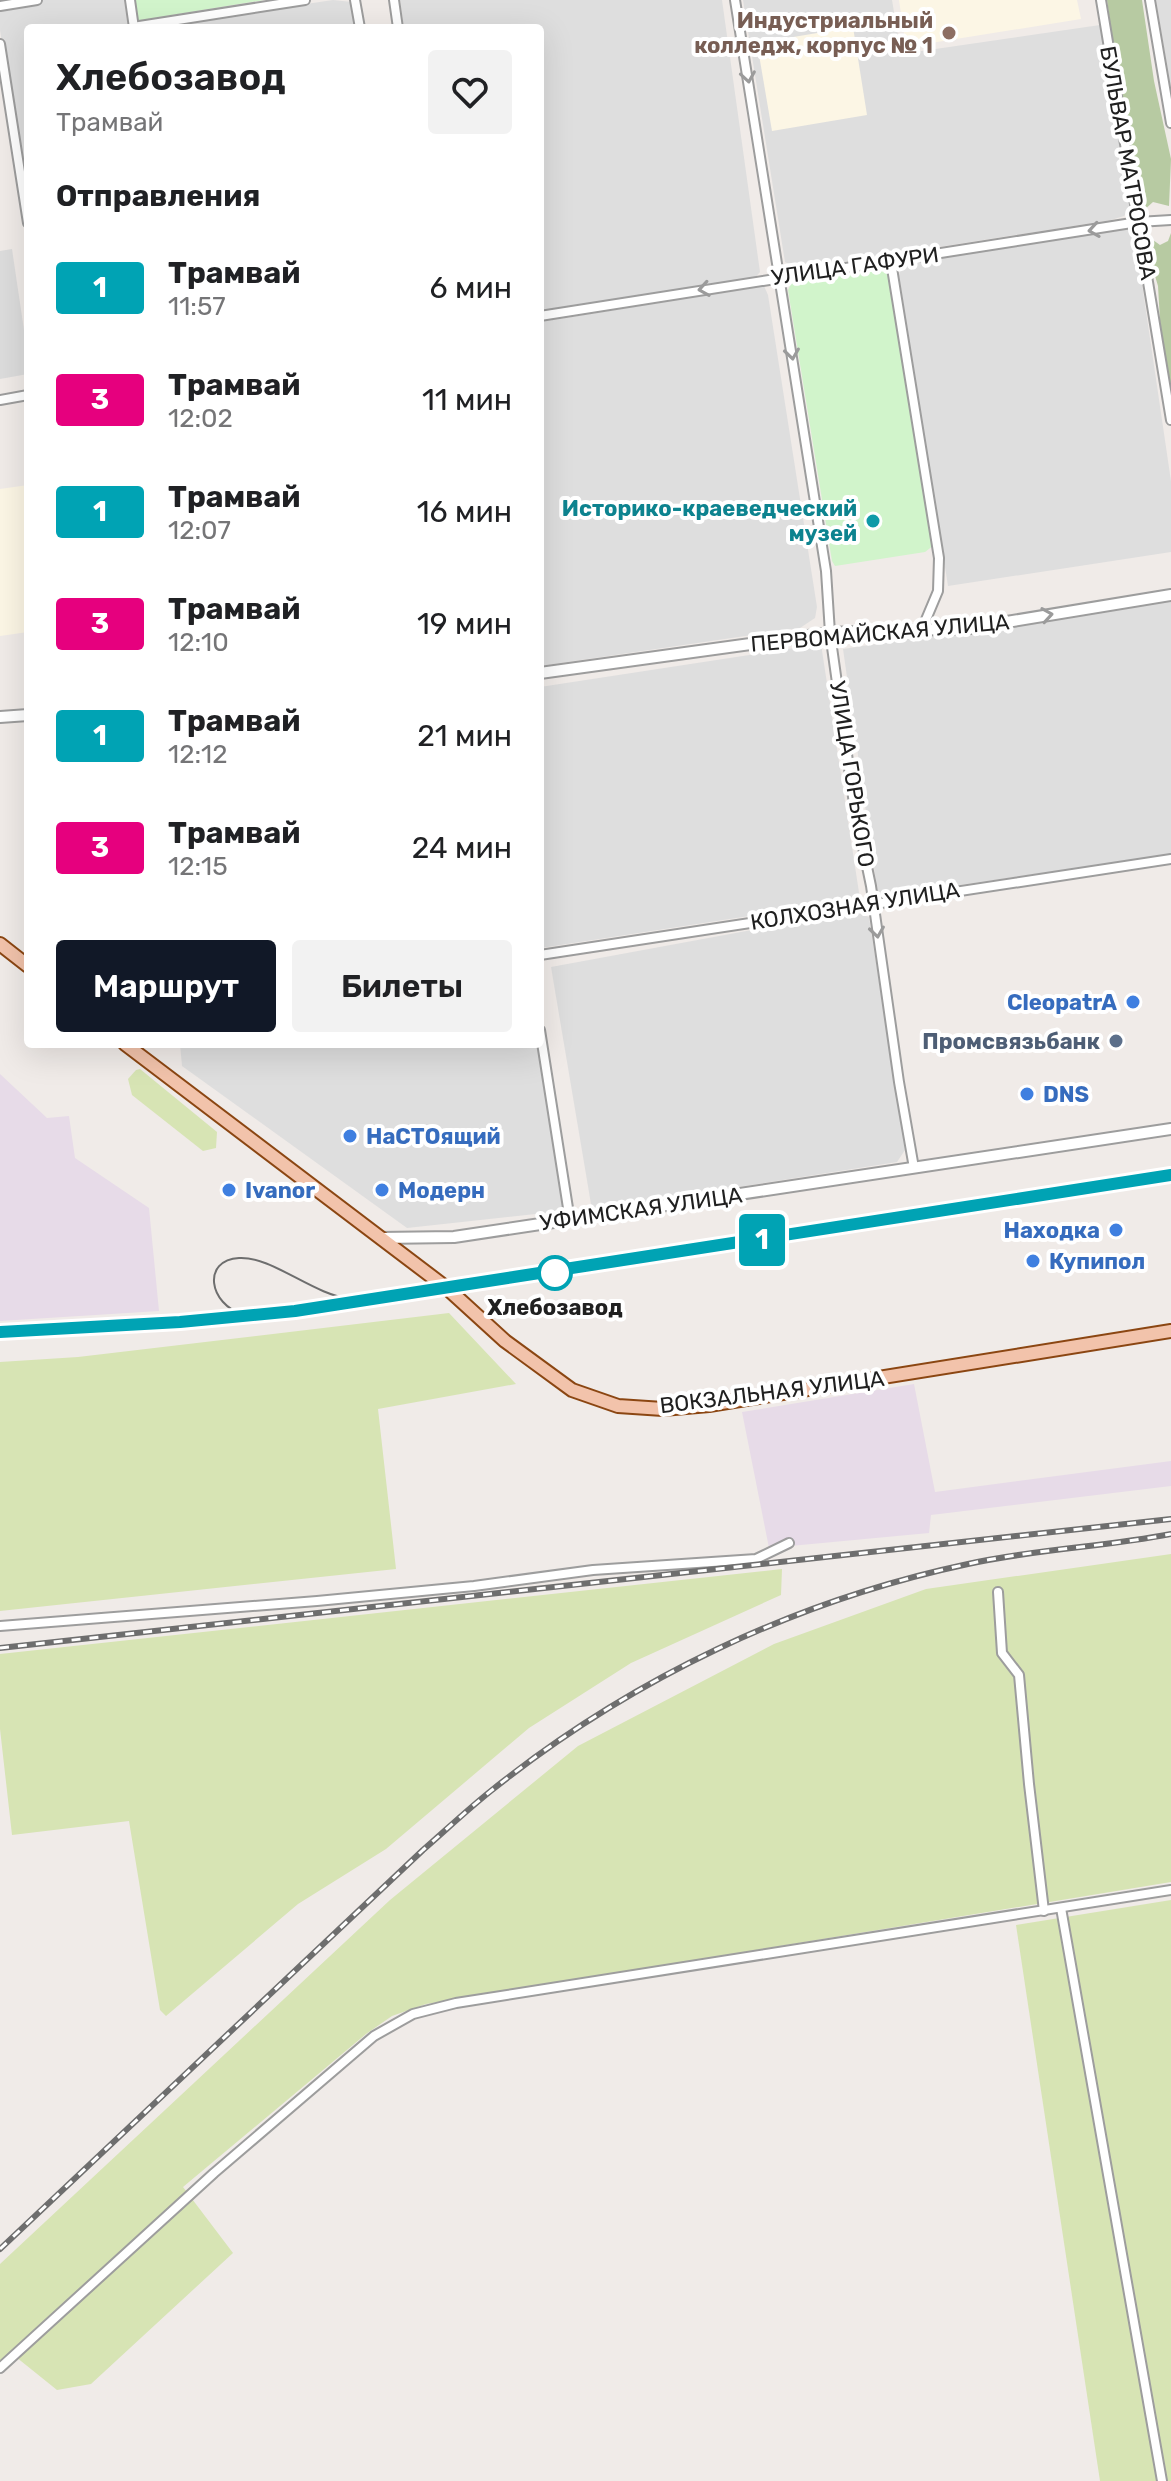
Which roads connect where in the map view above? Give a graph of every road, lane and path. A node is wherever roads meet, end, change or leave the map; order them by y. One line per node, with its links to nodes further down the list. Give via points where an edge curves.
1 (37, 0): 9 (street)
2 (130, 0): 10 (street)
3 (305, 0): 11 (street)
4 (355, 0): 12 (street)
5 (394, 0): 13 (street)
6 (735, 0): 20 (street, УЛИЦА ГОРЬКОГО, one-way to 20)
7 (1101, 0): 18 (street, БУЛЬВАР МАТРОСОВА)
8 (1150, 0): 15 (street)
9 (0, 6)
10 (134, 24)
11 (153, 24)
12 (359, 24)
13 (397, 24)
14 (0, 44): 16 (street)
15 (1171, 123)
16 (24, 183)
17 (1171, 220): 18 (street, УЛИЦА ГАФУРИ)
18 (1138, 222): 19 (street, УЛИЦА ГАФУРИ, one-way to 19); 24 (street, БУЛЬВАР МАТРОСОВА)
19 (891, 262): 20 (street, УЛИЦА ГАФУРИ); 26 (street, via 939,558 938,591)
20 (781, 277): 21 (street, УЛИЦА ГАФУРИ, one-way to 21); 27 (street, УЛИЦА ГОРЬКОГО, one-way to 27, via 826,571)
21 (544, 315)
22 (24, 396): 23 (street)
23 (0, 400)
24 (1171, 420)
25 (1171, 595): 26 (street, ПЕРВОМАЙСКАЯ УЛИЦА, one-way to 25, via 970,628)
26 (922, 629): 27 (street, ПЕРВОМАЙСКАЯ УЛИЦА)
27 (830, 633): 28 (street, ПЕРВОМАЙСКАЯ УЛИЦА); 32 (street, УЛИЦА ГОРЬКОГО)
28 (544, 672)
29 (24, 715): 30 (street)
30 (0, 717)
31 (1171, 859): 32 (street, КОЛХОЗНАЯ УЛИЦА)
32 (873, 904): 34 (street, КОЛХОЗНАЯ УЛИЦА); 39 (street, УЛИЦА ГОРЬКОГО, one-way to 39)
33 (0, 944): 35 (main road)
34 (544, 954)
35 (24, 963)
36 (134, 1048): 41 (main road)
37 (543, 1048): 40 (street)
38 (1171, 1129): 39 (street, УФИМСКАЯ УЛИЦА)
39 (914, 1168): 40 (street, УФИМСКАЯ УЛИЦА)
40 (567, 1220): 41 (street, УФИМСКАЯ УЛИЦА, via 454,1237)
41 (378, 1238): 42 (main road, ВОКЗАЛЬНАЯ УЛИЦА, via 572,1390 618,1406 709,1405)
42 (1171, 1331)
43 (789, 1543): 45 (street, via 756,1559)
44 (998, 1592): 48 (street, via 1002,1653 1019,1675)
45 (0, 1626)
46 (1171, 1890): 47 (street)
47 (1061, 1908): 48 (street); 50 (street)
48 (1044, 1911): 49 (street, via 413,2014 374,2036 214,2173)
49 (0, 2368)
50 (1162, 2481)

